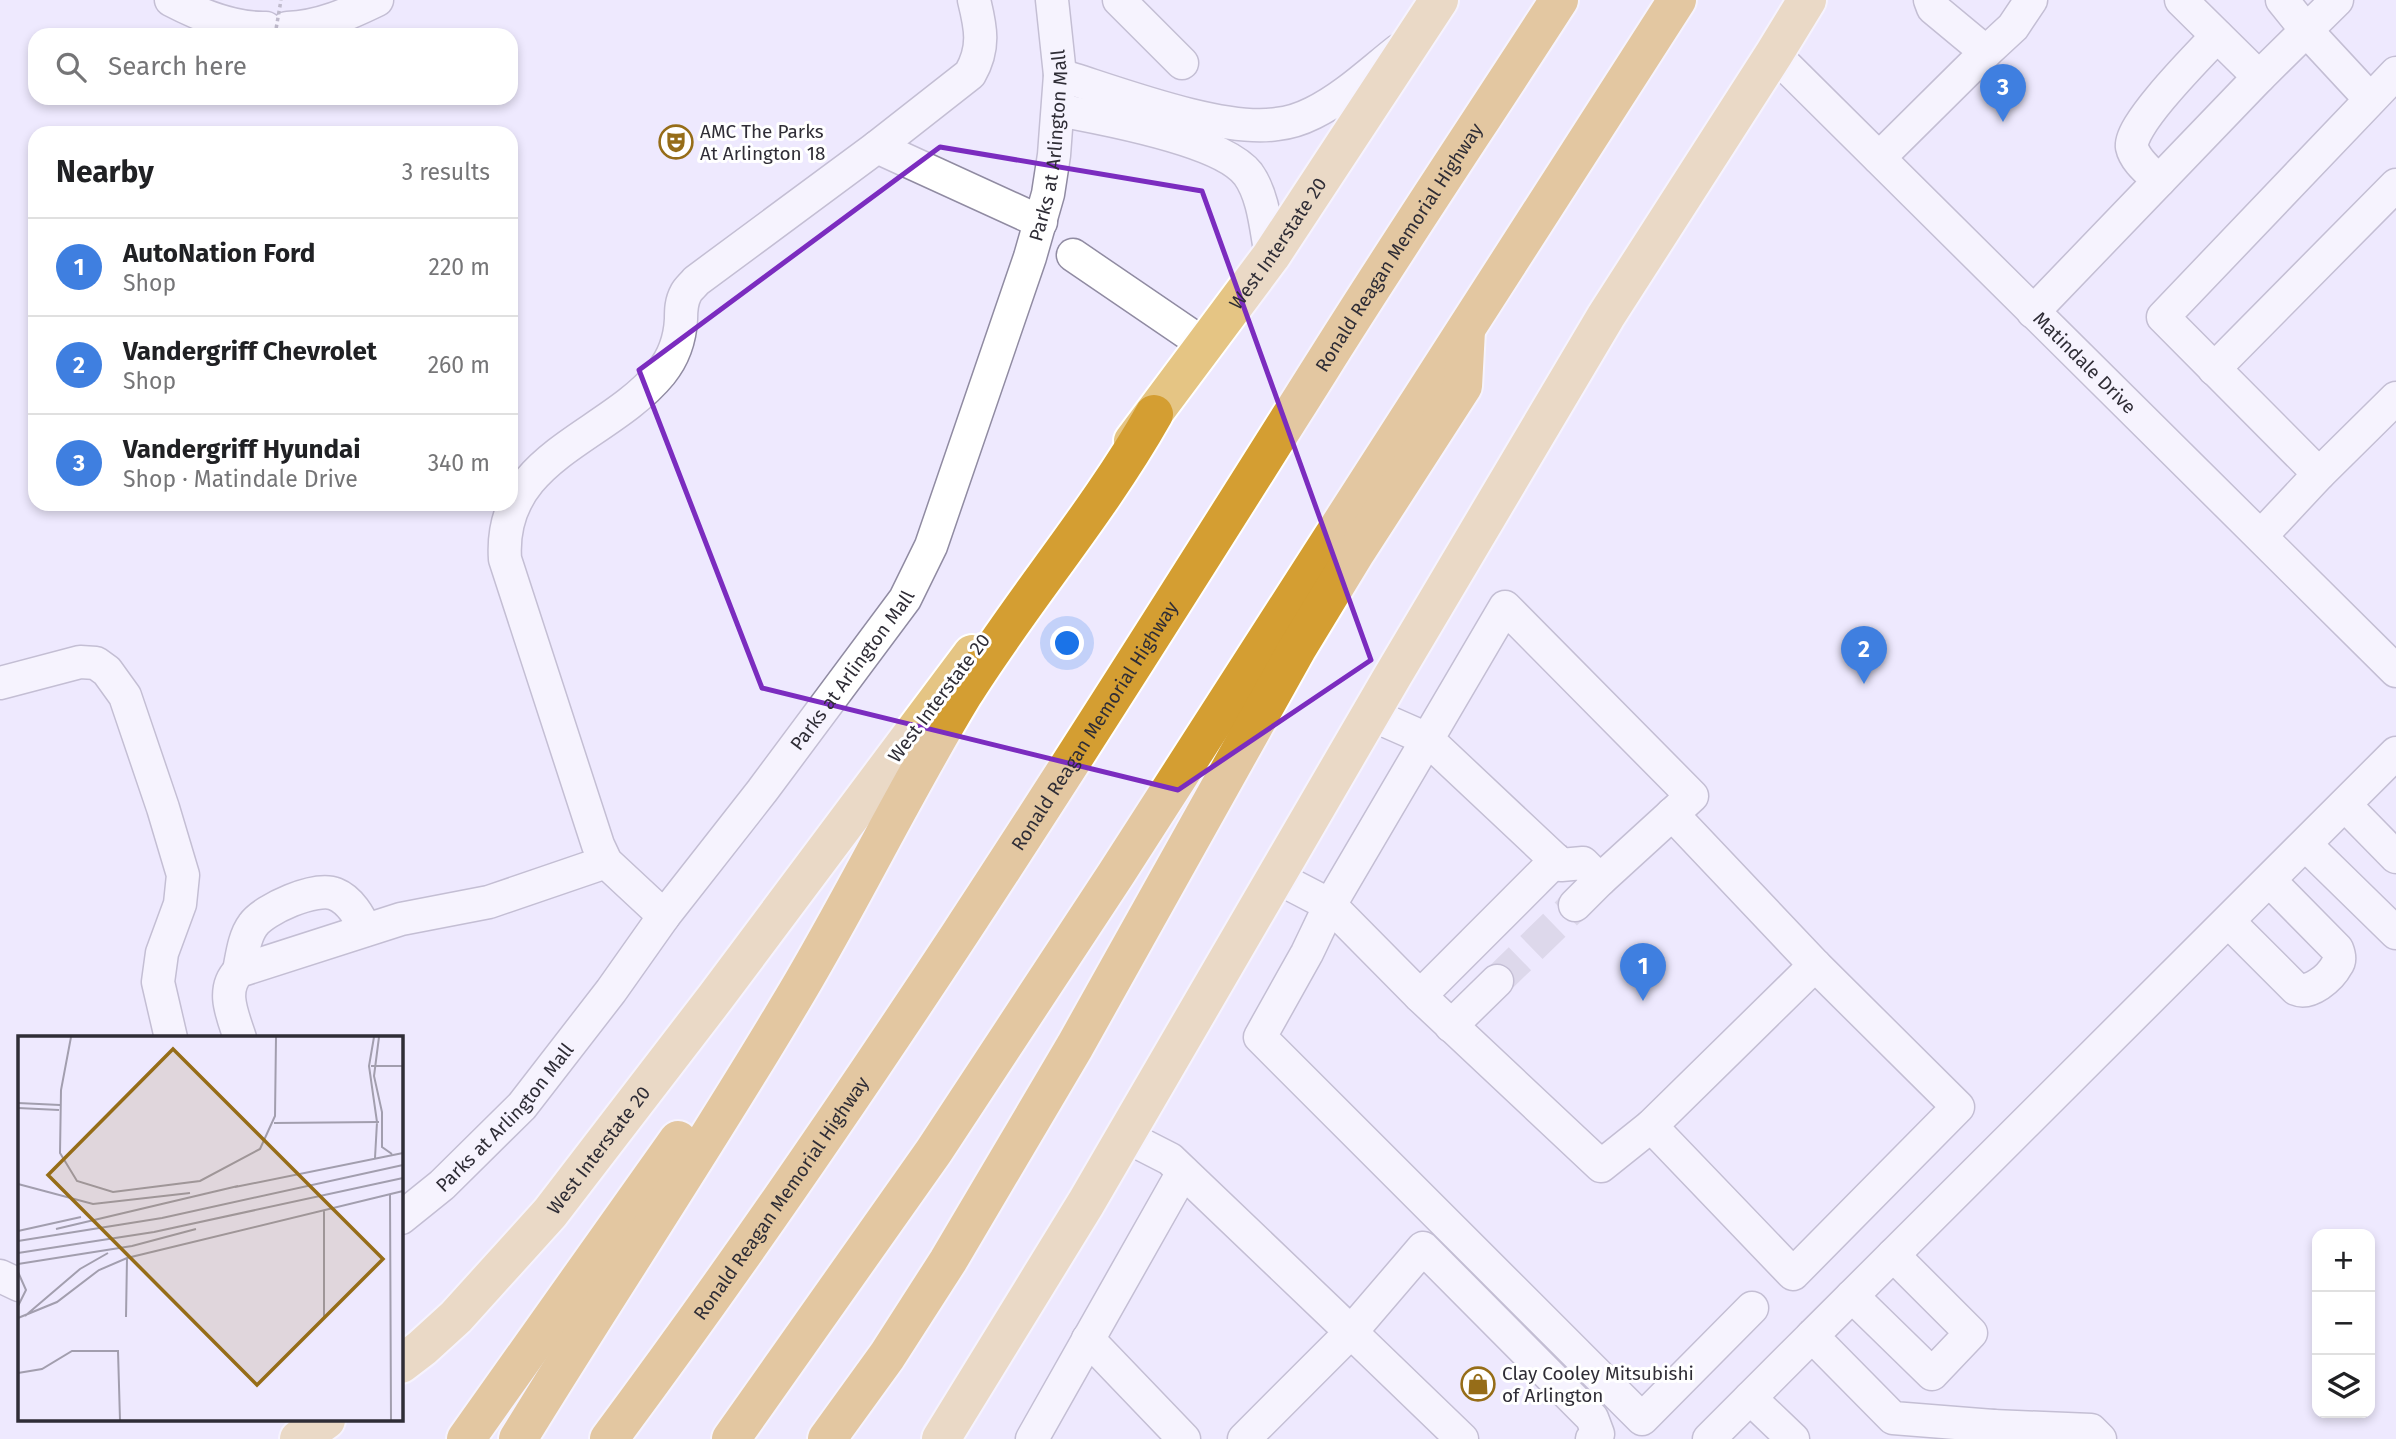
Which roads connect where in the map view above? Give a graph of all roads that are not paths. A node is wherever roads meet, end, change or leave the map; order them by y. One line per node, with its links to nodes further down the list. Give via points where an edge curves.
1 (171, 0): 15 (street, via 247,28)
2 (377, 0): 15 (street, via 340,18 300,27)
3 (974, 0): 27 (street, via 981,44 970,74)
4 (1052, 0): 23 (street, Parks at Arlington Mall)
5 (1119, 0): 21 (street)
6 (1439, 0): 18 (main road, West Interstate 20)
7 (1559, 0): 93 (highway, Ronald Reagan Memorial Highway, via 896,1029)
8 (1676, 0): 35 (highway)
9 (1807, 0): 20 (main road)
10 (1930, 0): 19 (street, via 1933,8)
11 (2031, 0): 19 (street, via 2013,27)
12 (2181, 0): 17 (street)
13 (2283, 0): 16 (street)
14 (2337, 0): 16 (street)
15 (277, 23)
16 (2307, 31): 24 (street); 25 (street)
17 (2217, 36): 24 (street); 29 (street, via 2135,131 2132,145 2136,156)
18 (1414, 39): 23 (street, via 1312,113 1277,124 1239,124 1186,113); 33 (main road, West Interstate 20)
19 (1986, 52): 28 (street)
20 (1774, 54): 28 (street, Matindale Drive); 46 (main road, via 1606,316)
21 (1182, 63)
22 (2396, 72): 25 (street)
23 (1060, 75): 26 (street, Parks at Arlington Mall)
24 (2259, 77): 29 (street)
25 (2370, 99): 37 (street, via 2163,317)
26 (1058, 110): 31 (street, Parks at Arlington Mall); 33 (street, via 1110,119 1232,159 1255,188)
27 (877, 147): 31 (street); 41 (street, via 696,281 681,308 676,351 662,373 624,407 546,462)
28 (1880, 158): 34 (street, Matindale Drive)
29 (2159, 181): 34 (street)
30 (2396, 185): 37 (street)
31 (1041, 222): 61 (street, Parks at Arlington Mall, via 931,546 905,600)
32 (1073, 255): 36 (street)
33 (1272, 256): 36 (main road, West Interstate 20)
34 (2033, 312): 43 (street, Matindale Drive)
35 (1466, 328): 84 (highway, via 1463,386 1297,649 1074,1046); 94 (highway, via 934,1151)
36 (1205, 345): 39 (main road, West Interstate 20)
37 (2214, 369): 40 (street)
38 (2396, 398): 40 (street)
39 (1154, 414): 49 (highway, via 965,692); 85 (main road, West Interstate 20, via 550,1213 456,1317)
40 (2319, 474): 43 (street)
41 (518, 494)
42 (510, 511): 55 (street, via 505,559)
43 (2262, 536): 44 (street, Matindale Drive)
44 (2396, 671)
45 (0, 684): 70 (street, via 80,662 96,663 125,696 183,875 180,904 162,953 158,982)
46 (1370, 714): 47 (street); 56 (main road)
47 (1427, 739): 51 (street, via 1504,607 1692,796); 54 (street); 59 (street)
48 (2392, 765): 50 (street)
49 (898, 805): 91 (highway, via 720,1080); 92 (highway, via 789,1006)
50 (2345, 805): 52 (street); 53 (street)
51 (1672, 814): 57 (street); 65 (street)
52 (2306, 845): 58 (street); 64 (street)
53 (2396, 857)
54 (1556, 860): 57 (street, via 1562,865 1583,863); 68 (street)
55 (607, 862): 61 (street); 63 (street, via 489,902)
56 (1276, 877): 59 (street); 73 (main road)
57 (1600, 880): 60 (street)
58 (2270, 881): 62 (street); 62 (street, via 2337,949 2337,965 2312,990 2296,989)
59 (1330, 905): 68 (street); 80 (street, via 1260,1037 1642,1419)
60 (1575, 905)
61 (664, 916): 75 (street, Parks at Arlington Mall, via 522,1106 460,1169)
62 (2229, 922): 76 (street)
63 (365, 930): 66 (street); 66 (street, via 360,916 337,894 324,892 298,899 258,918 247,936)
64 (2396, 933)
65 (1815, 965): 72 (street); 72 (street, via 1958,1107 1793,1274)
66 (239, 971): 71 (street, via 228,987)
67 (1497, 981): 69 (street)
68 (1420, 996): 69 (street)
69 (1451, 1026): 72 (street, via 1601,1166)
70 (172, 1036)
71 (239, 1036)
72 (1651, 1126)
73 (1125, 1136): 74 (street, via 1170,1159); 97 (main road)
74 (1183, 1172): 81 (street); 83 (street)
75 (402, 1217)
76 (1893, 1255): 79 (street); 79 (street, via 1971,1333 1932,1374)
77 (0, 1276): 78 (street)
78 (18, 1285)
79 (1852, 1296): 82 (street)
80 (1752, 1308)
81 (1351, 1332): 100 (street); 101 (street); 102 (street, via 1423,1248 1592,1418 1598,1434)
82 (1812, 1336): 86 (street); 88 (street)
83 (1088, 1339): 98 (street); 99 (street)
84 (887, 1356): 95 (highway); 96 (highway)
85 (402, 1363)
86 (1751, 1398): 103 (street); 104 (street)
87 (323, 1422): 90 (main road)
88 (1898, 1432): 89 (street)
89 (1999, 1433): 105 (street, via 2091,1430)
90 (299, 1439)
91 (466, 1439)
92 (518, 1439)
93 (609, 1439)
94 (730, 1439)
95 (827, 1439)
96 (844, 1439)
97 (941, 1439)
98 (1032, 1439)
99 (1184, 1439)
100 (1244, 1439)
101 (1462, 1439)
102 (1592, 1439)
103 (1709, 1439)
104 (1793, 1439)
105 (2100, 1439)

